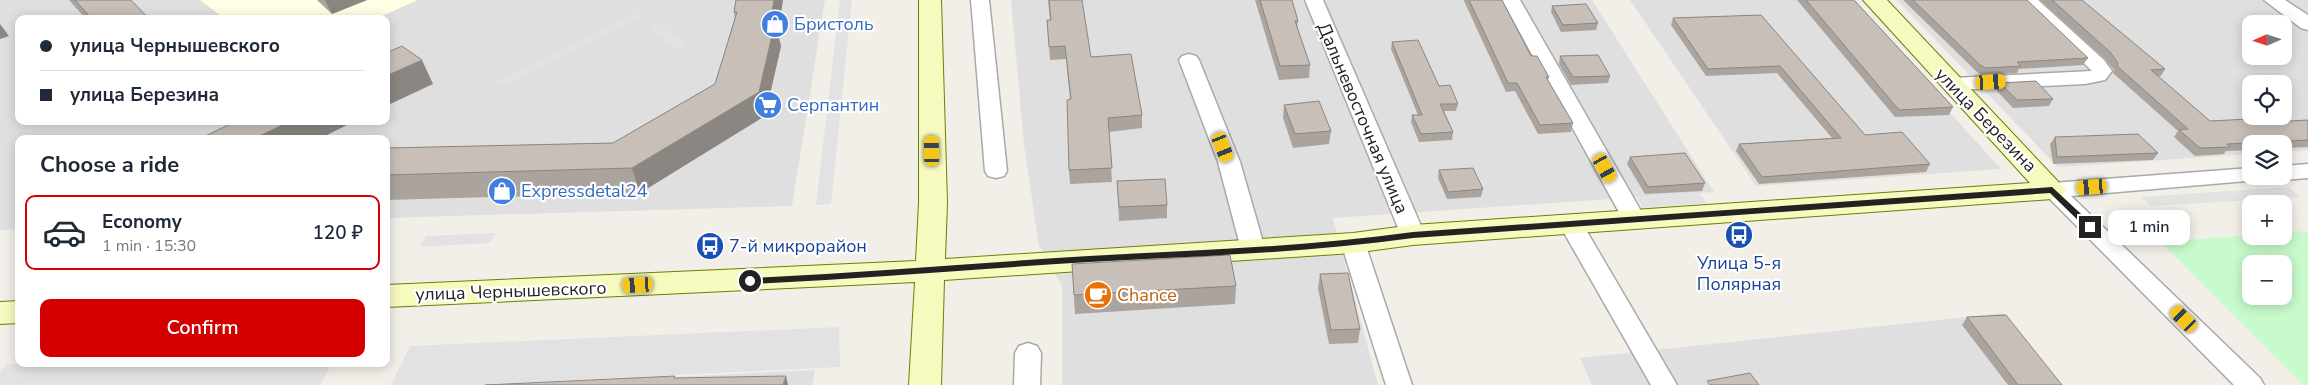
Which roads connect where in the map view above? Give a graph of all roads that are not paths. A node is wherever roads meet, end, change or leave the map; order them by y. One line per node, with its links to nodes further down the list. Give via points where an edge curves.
1 (930, 0): 21 (street)
2 (980, 0): 11 (street)
3 (1314, 0): 18 (street, Дальневосточная улица)
4 (1511, 0): 16 (street)
5 (1874, 0): 10 (street, улица Березина)
6 (2027, 0): 10 (street, via 2097,64 2102,71 2098,76)
7 (2273, 0): 8 (street)
8 (2308, 24)
9 (1189, 60): 20 (street, via 1229,162)
10 (1953, 84): 15 (street, улица Березина)
11 (996, 171)
12 (2308, 171): 13 (street)
13 (2292, 172)
14 (2242, 176): 15 (street, улица Чернышевского)
15 (2052, 190): 16 (street, улица Чернышевского); 30 (street, улица Березина)
16 (1633, 218): 17 (street, улица Чернышевского)
17 (1571, 224): 18 (street, улица Чернышевского); 29 (street)
18 (1413, 235): 19 (street, улица Чернышевского)
19 (1353, 243): 20 (street, улица Чернышевского); 28 (street)
20 (1254, 249): 21 (street, улица Чернышевского)
21 (931, 271): 22 (street, улица Чернышевского); 26 (street)
22 (390, 296)
23 (15, 312): 24 (street)
24 (0, 313)
25 (1028, 352): 27 (street)
26 (925, 385)
27 (1027, 385)
28 (1399, 385)
29 (1664, 385)
30 (2251, 385)

